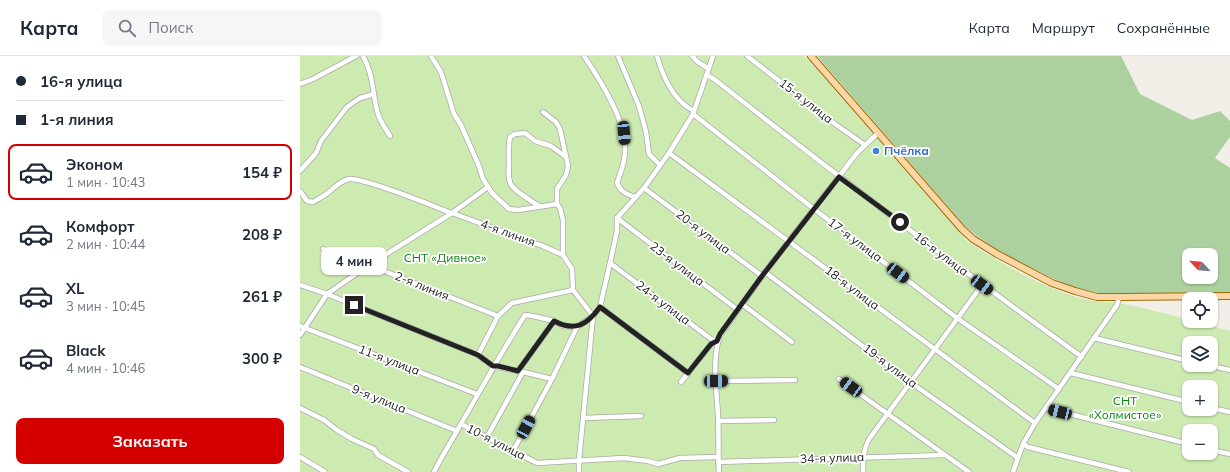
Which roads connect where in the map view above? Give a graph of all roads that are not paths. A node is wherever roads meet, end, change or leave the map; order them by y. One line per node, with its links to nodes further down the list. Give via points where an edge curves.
1 (356, 56): 13 (street)
2 (363, 56): 14 (street, via 368,63)
3 (431, 56): 25 (street, via 441,72 454,114)
4 (584, 56): 28 (street, via 612,105 624,133 625,158 617,183 625,193)
5 (618, 56): 22 (street, via 639,106 649,154)
6 (657, 56): 16 (street, 17-я улица, via 668,85)
7 (692, 56): 11 (street)
8 (713, 56): 11 (street)
9 (747, 56): 19 (street, 15-я улица)
10 (811, 56): 17 (main road)
11 (709, 69): 12 (street)
12 (707, 75): 16 (street); 24 (street, 16-я улица)
13 (300, 84)
14 (374, 94): 18 (street, via 378,116); 23 (street, via 360,98 347,107 321,141 316,153)
15 (543, 112): 21 (street, via 556,122 560,129)
16 (693, 113): 20 (street); 31 (street, 17-я улица)
17 (878, 133): 19 (street); 46 (main road, via 962,229 986,248 1052,283 1097,297)
18 (390, 136)
19 (865, 145): 24 (street)
20 (669, 153): 22 (street); 34 (street, 18-я улица)
21 (566, 157): 29 (street, via 568,166 566,175 557,189); 30 (street, via 551,146 534,141 525,133 510,137 510,183 515,191)
22 (660, 164): 26 (street)
23 (300, 171)
24 (839, 177): 31 (street); 42 (street, 16-я улица)
25 (488, 187): 30 (street, via 509,209); 32 (street)
26 (644, 188): 28 (street); 40 (street, 20-я улица)
27 (300, 190): 32 (street, 4-я линия, via 307,201 313,202 337,184 352,178)
28 (635, 197): 33 (street)
29 (557, 204): 30 (street); 36 (street, via 563,220)
30 (540, 206)
31 (814, 209): 34 (street); 52 (street, 17-я улица)
32 (451, 213): 36 (street, 4-я линия, via 544,245 549,250); 38 (street)
33 (617, 218): 37 (street); 49 (street, 23-я улица)
34 (789, 241): 39 (street); 60 (street, 18-я улица)
35 (322, 249): 38 (street, 2-я линия)
36 (563, 255): 43 (street, via 572,269)
37 (610, 263): 48 (street); 58 (street, 24-я улица)
38 (369, 265): 44 (street); 50 (street, 2-я линия)
39 (765, 272): 40 (street); 76 (street, 19-я улица)
40 (762, 276): 47 (street)
41 (300, 285): 44 (street)
42 (982, 285): 52 (street); 62 (street, 16-я улица)
43 (573, 290): 50 (street, via 512,303); 51 (street)
44 (327, 294): 54 (street); 61 (street)
45 (1230, 296): 46 (main road)
46 (1119, 297): 57 (street, via 1118,305)
47 (742, 304): 49 (street); 59 (street)
48 (600, 307): 51 (street); 69 (street)
49 (738, 310): 58 (street)
50 (498, 316): 61 (street)
51 (593, 316): 55 (street); 86 (street)
52 (958, 318): 60 (street); 77 (street, 17-я улица)
53 (554, 321): 55 (street, via 563,326); 64 (street, via 525,315); 68 (street)
54 (302, 327): 56 (street); 78 (street, 11-я улица)
55 (577, 327): 71 (street)
56 (300, 335)
57 (1094, 338): 62 (street); 63 (street)
58 (717, 341): 69 (street, via 711,344); 74 (street)
59 (792, 342)
60 (934, 349): 76 (street); 89 (street, 18-я улица)
61 (478, 355): 64 (street)
62 (1082, 357): 70 (street)
63 (1182, 359)
64 (493, 366): 68 (street); 78 (street)
65 (300, 367): 91 (street, 9-я улица)
66 (1218, 367): 67 (street)
67 (1230, 370)
68 (520, 371): 71 (street); 92 (street)
69 (688, 373): 75 (street)
70 (1071, 373): 77 (street); 79 (street)
71 (552, 379): 95 (street)
72 (839, 379): 84 (street)
73 (795, 380): 74 (street)
74 (716, 381): 88 (street)
75 (681, 382)
76 (910, 382): 84 (street); 101 (street, 19-я улица)
77 (1059, 389): 81 (street)
78 (477, 394): 90 (street)
79 (1182, 400)
80 (300, 408): 105 (street, via 374,449 378,455)
81 (1046, 408): 89 (street); 93 (street)
82 (1218, 409): 83 (street)
83 (1230, 412)
84 (887, 414): 98 (street); 100 (street, via 866,443)
85 (641, 416): 86 (street)
86 (583, 418): 103 (street)
87 (774, 420): 88 (street)
88 (718, 421): 102 (street)
89 (1035, 423): 94 (street)
90 (461, 424): 91 (street); 92 (street, 10-я улица)
91 (457, 431): 106 (street)
92 (487, 437): 95 (street, 10-я улица)
93 (1182, 442)
94 (1023, 444): 101 (street); 112 (street)
95 (514, 451): 103 (street, 10-я улица, via 538,463)
96 (1218, 451): 97 (street)
97 (1230, 454)
98 (945, 455): 100 (street, 34-я улица); 110 (street)
99 (300, 457): 104 (street)
100 (862, 457): 102 (street, 34-я улица); 109 (street)
101 (1018, 458): 111 (street)
102 (718, 459): 103 (street, 10-я улица, via 680,458 658,464 624,458); 108 (street)
103 (579, 460): 107 (street)
104 (325, 472)
105 (408, 472)
106 (434, 472)
107 (579, 472)
108 (718, 472)
109 (863, 472)
110 (969, 472)
111 (1013, 472)
112 (1129, 472)

